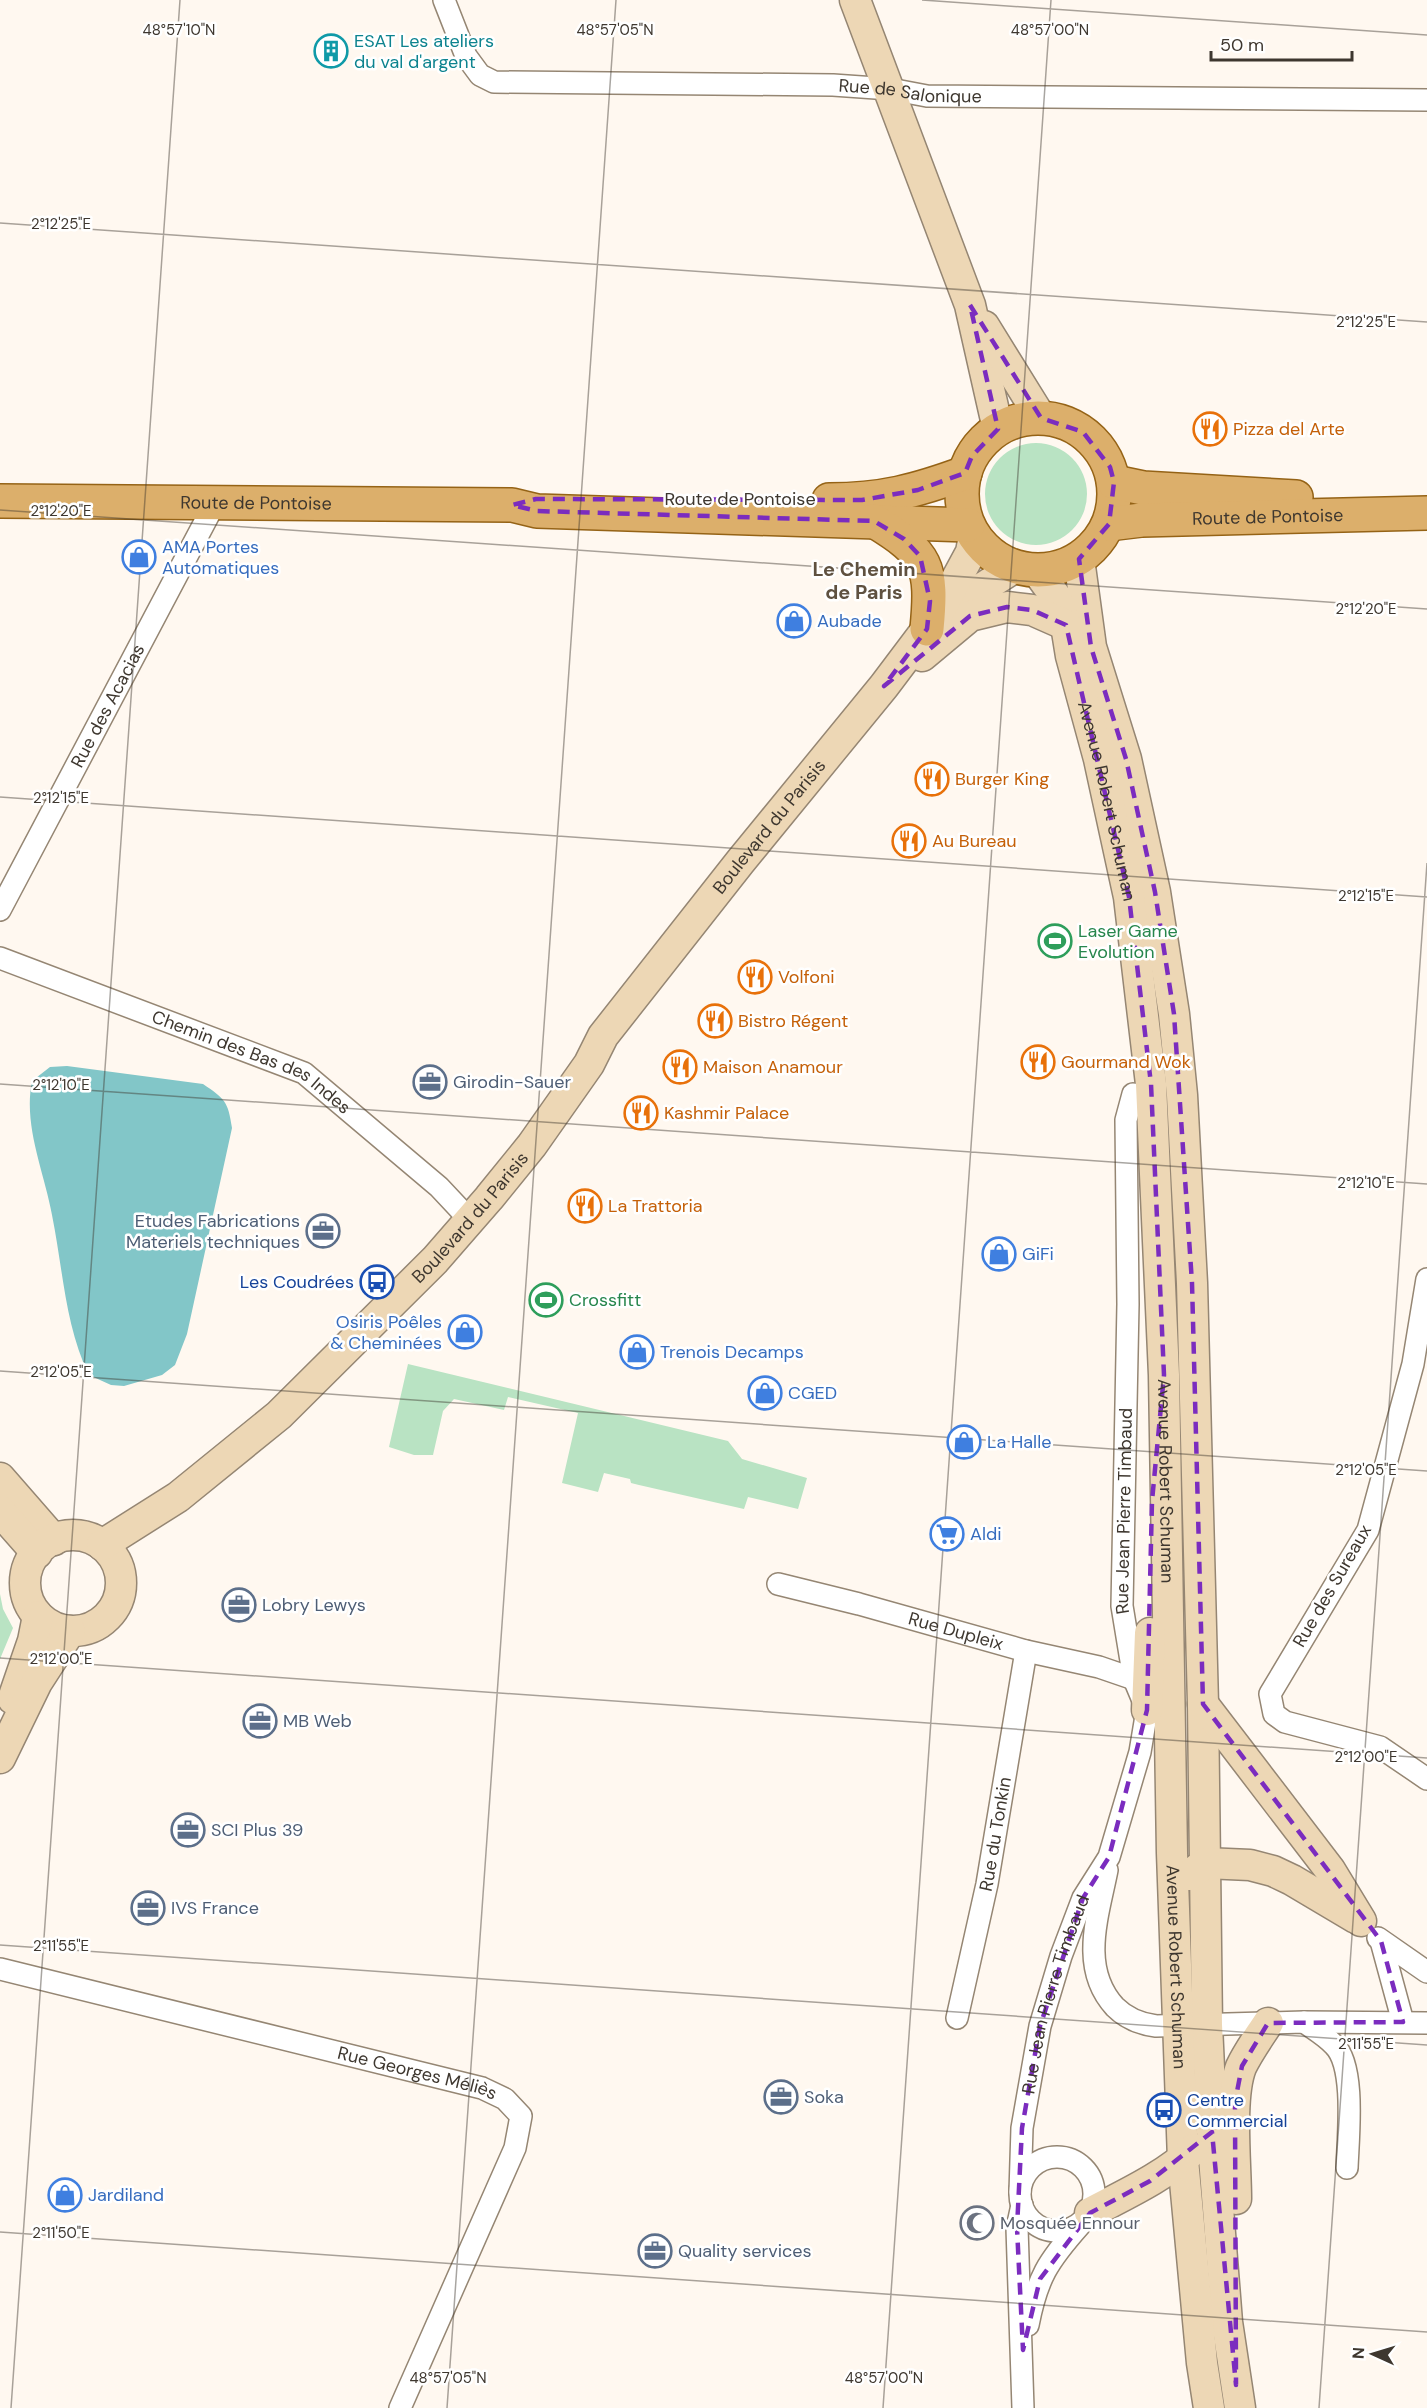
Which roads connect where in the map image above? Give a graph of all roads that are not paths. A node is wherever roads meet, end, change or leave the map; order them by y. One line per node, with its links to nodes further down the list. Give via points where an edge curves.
1 (444, 0): 3 (street, Rue de Salonique, via 466,56 480,75 494,81)
2 (855, 0): 3 (main road)
3 (890, 89): 4 (street, Rue de Salonique, via 927,96); 5 (main road)
4 (1427, 99)
5 (970, 304): 6 (main road); 7 (main road)
6 (1041, 418): 7 (main road, via 1019,420); 9 (main road, via 1063,422 1083,432 1099,447)
7 (998, 429): 8 (main road, via 972,456)
8 (965, 474): 13 (main road, Route de Pontoise, via 918,490 862,500 536,499); 17 (main road, via 963,508)
9 (1114, 482): 12 (main road, Route de Pontoise, via 1143,488); 16 (main road)
10 (0, 501): 11 (main road, Route de Pontoise)
11 (216, 501): 13 (main road, Route de Pontoise); 23 (street, Rue des Acacias)
12 (1427, 504)
13 (512, 505): 15 (main road, Route de Pontoise, via 537,511)
14 (1427, 513): 16 (main road, Route de Pontoise)
15 (874, 521): 17 (main road, Route de Pontoise); 20 (main road, via 904,539 920,556 928,581)
16 (1109, 524): 18 (main road, via 1091,549)
17 (971, 530): 19 (main road, via 992,554); 20 (main road, Boulevard du Parisis, via 971,552)
18 (1078, 559): 19 (main road, via 1052,569); 26 (main road, Avenue Robert Schuman, via 1091,647 1126,759 1155,892 1174,1014)
19 (1026, 569): 20 (main road, Boulevard du Parisis); 21 (main road, Avenue Robert Schuman, via 1056,597)
20 (932, 623): 22 (main road, Boulevard du Parisis)
21 (1066, 625): 22 (main road, via 1032,610 1007,607 970,616); 25 (main road, Avenue Robert Schuman, via 1129,897)
22 (884, 686): 27 (main road, Boulevard du Parisis, via 603,1036 589,1064 532,1145)
23 (0, 910)
24 (0, 958): 27 (street, Chemin des Bas des Indes, via 304,1073)
25 (1142, 1089): 26 (main road, via 1170,1102); 29 (main road, Avenue Robert Schuman); 38 (street, Rue Jean Pierre Timbaud, via 1126,1120 1128,1304 1122,1606)
26 (1185, 1143): 39 (main road, Avenue Robert Schuman)
27 (463, 1212): 33 (main road, Boulevard du Parisis, via 435,1260 339,1356 279,1414)
28 (1427, 1279): 43 (street, Rue des Sureaux, via 1413,1364 1368,1530 1270,1694 1274,1714 1285,1722 1380,1747)
29 (1164, 1375): 40 (main road, via 1152,1501); 46 (main road, Avenue Robert Schuman)
30 (0, 1478): 32 (main road)
31 (0, 1511): 32 (main road)
32 (46, 1546): 33 (main road, via 76,1536); 35 (main road, via 27,1573 26,1584)
33 (110, 1556): 36 (main road, via 121,1582 115,1607 95,1626)
34 (778, 1584): 37 (street, Rue Dupleix)
35 (38, 1616): 36 (main road, via 47,1624); 41 (main road)
36 (70, 1631): 42 (main road, via 37,1682)
37 (1026, 1651): 38 (street, Rue Dupleix); 50 (street, Rue du Tonkin, via 987,1884)
38 (1134, 1679): 40 (street, Rue Jean Pierre Timbaud)
39 (1203, 1704): 45 (main road, Avenue Robert Schuman); 47 (main road, via 1330,1870)
40 (1147, 1710): 44 (street, Rue Jean Pierre Timbaud, via 1140,1752)
41 (0, 1736)
42 (0, 1758)
43 (1427, 1779)
44 (1109, 1857): 55 (street, via 1094,1943 1095,1970 1101,1986 1110,2001 1132,2020 1146,2025); 60 (street, Rue Jean Pierre Timbaud, via 1083,1898 1040,2026 1022,2128)
45 (1206, 1863): 46 (main road); 47 (main road, via 1250,1865 1273,1871); 56 (main road, Avenue Robert Schuman)
46 (1173, 1887): 55 (main road, Avenue Robert Schuman)
47 (1371, 1931): 49 (street); 52 (street)
48 (0, 1969): 64 (street, Rue Georges Méliès, via 482,2088 505,2098 521,2116 515,2148)
49 (1427, 1972)
50 (957, 2018)
51 (1304, 2022): 52 (street); 53 (street); 59 (street, via 1336,2046 1346,2068)
52 (1403, 2022): 54 (street)
53 (1268, 2023): 56 (street); 63 (main road, via 1242,2066 1235,2102)
54 (1427, 2023)
55 (1178, 2025): 56 (street); 58 (main road, Avenue Robert Schuman)
56 (1207, 2025): 57 (main road, Avenue Robert Schuman)
57 (1212, 2132): 58 (main road); 63 (main road, Avenue Robert Schuman, via 1227,2322)
58 (1183, 2160): 61 (main road); 66 (main road, Avenue Robert Schuman)
59 (1347, 2168)
60 (1021, 2198): 61 (street, via 1027,2216 1047,2230 1071,2229); 61 (street, via 1029,2169 1050,2157 1068,2158 1083,2167 1095,2189); 62 (street, Rue Jean Pierre Timbaud, via 1017,2228)
61 (1086, 2217): 62 (street, Rue Jean Pierre Timbaud, via 1040,2279)
62 (1023, 2349): 65 (street, Rue Jean Pierre Timbaud)
63 (1238, 2396)
64 (400, 2408)
65 (1023, 2408)
66 (1209, 2408)

